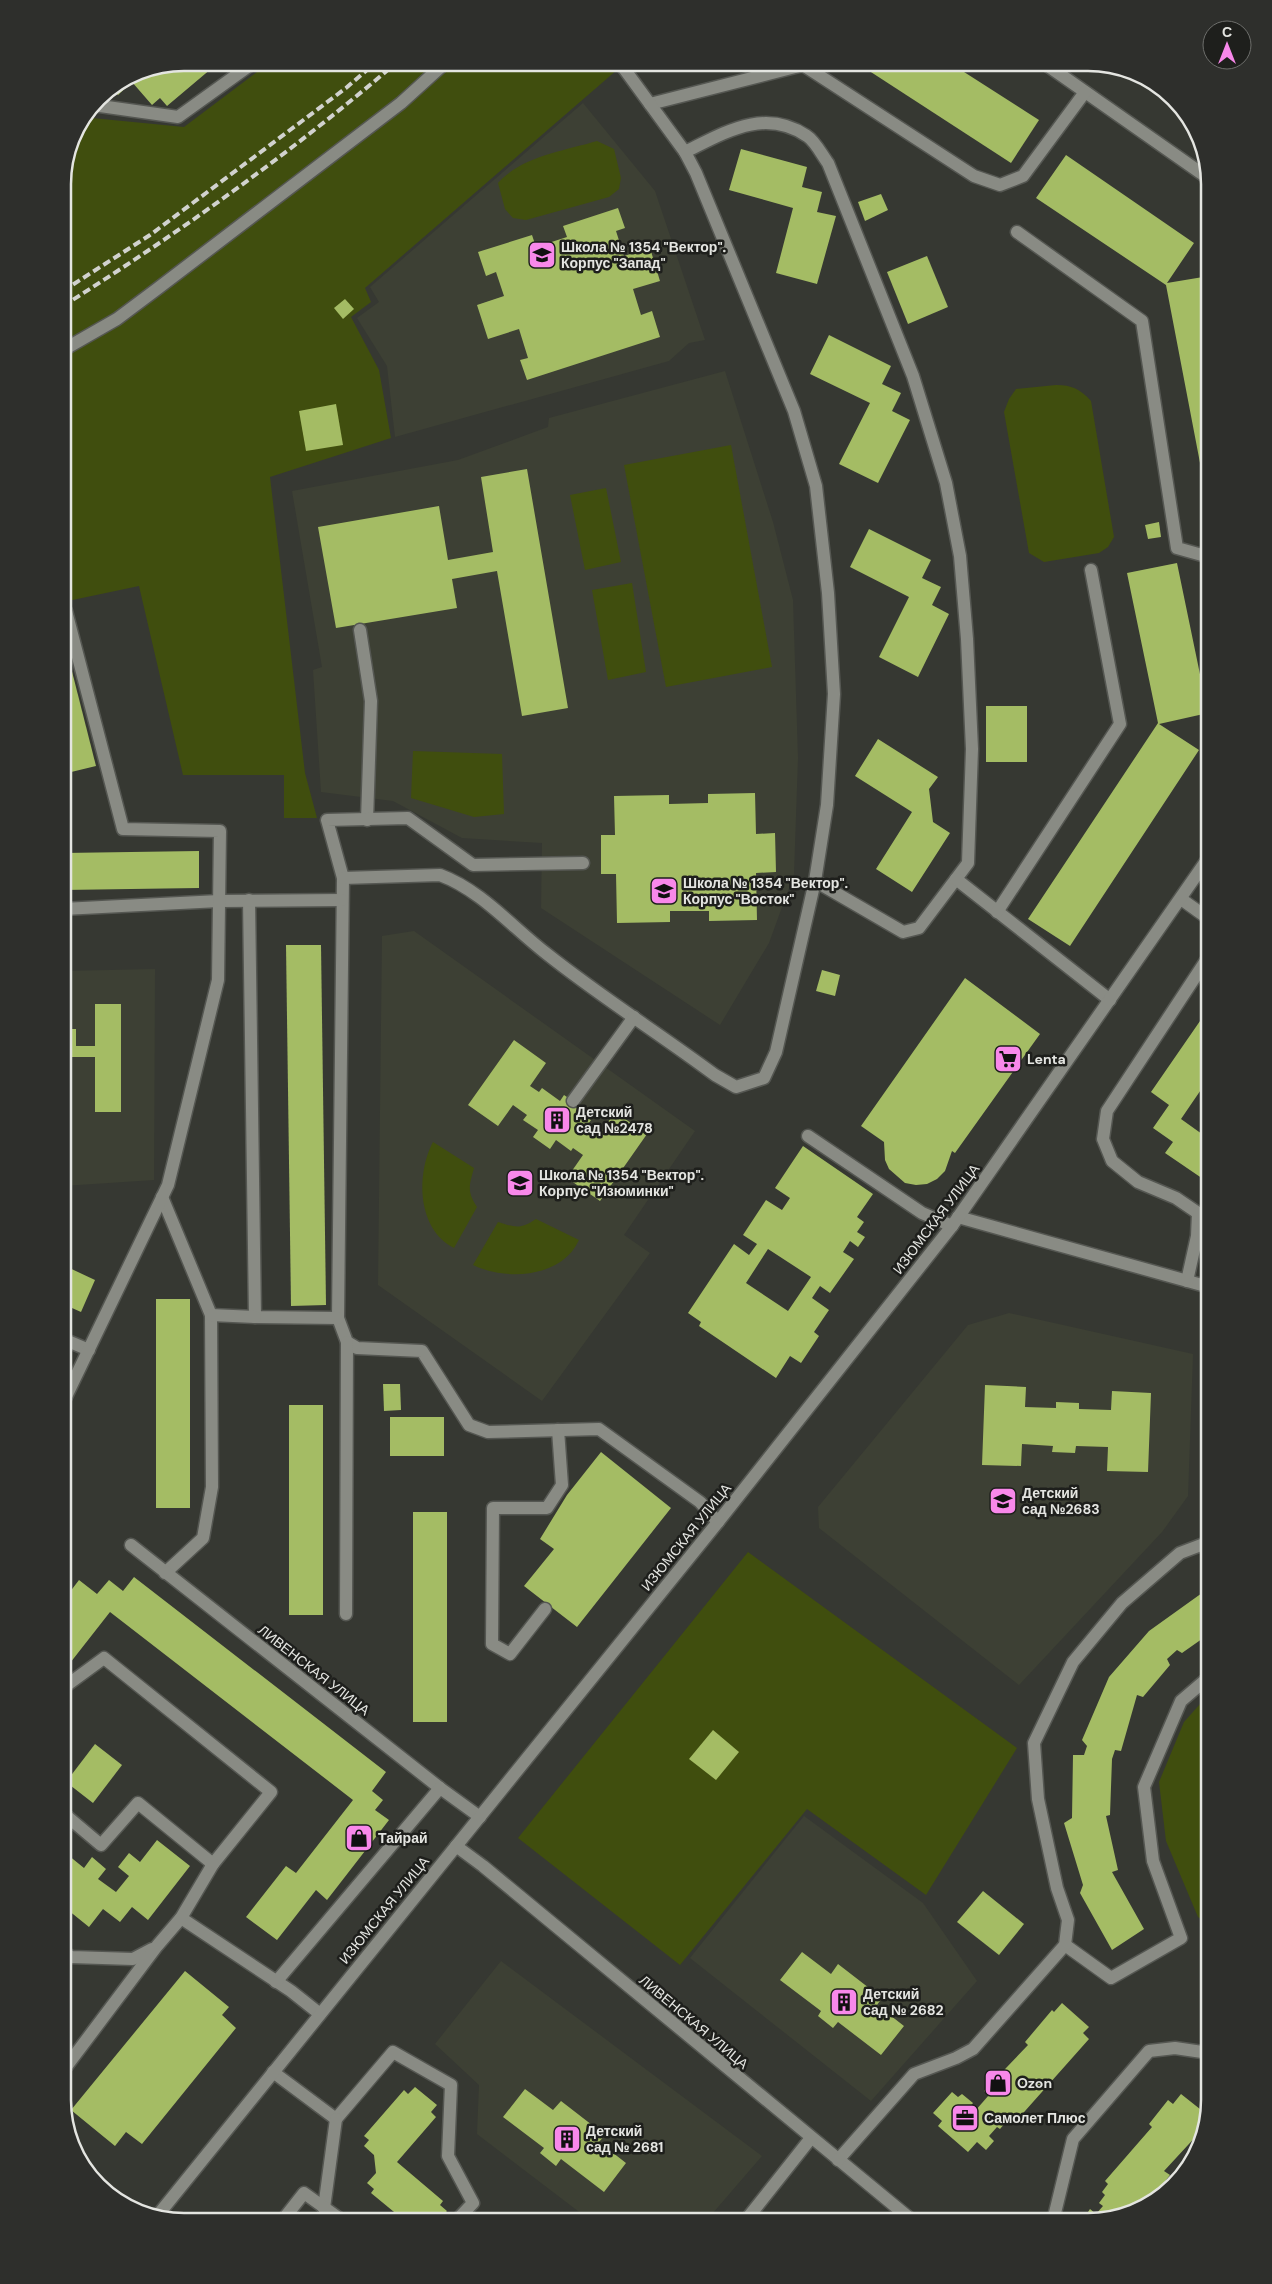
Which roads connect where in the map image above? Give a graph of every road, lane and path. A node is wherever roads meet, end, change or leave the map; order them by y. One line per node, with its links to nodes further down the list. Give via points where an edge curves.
1 (240, 71): 9 (street, via 178,116)
2 (436, 71): 13 (street, via 401,103 158,289 117,319)
3 (626, 71): 8 (street)
4 (779, 71): 8 (street)
5 (812, 71): 7 (street, via 974,176 1000,184 1023,176)
6 (1055, 71): 7 (street)
7 (1085, 92): 11 (street)
8 (650, 104): 10 (street)
9 (103, 106)
10 (684, 152): 22 (street, via 755,122 784,125 808,136 828,163 913,376 946,483 960,556 972,750 968,862); 23 (street, via 700,182 794,411 816,486 828,593 834,694 827,805)
11 (1200, 168)
12 (1016, 232): 14 (street, via 1142,321 1177,548)
13 (71, 345)
14 (1201, 555)
15 (1090, 570): 29 (street, via 1120,724)
16 (71, 630): 27 (street, via 123,829 220,831)
17 (360, 630): 18 (street, via 371,702)
18 (367, 820): 19 (street, via 408,818 473,865); 21 (street, via 327,820)
19 (583, 863)
20 (1201, 870): 24 (street, ИЗЮМСКАЯ УЛИЦА)
21 (343, 878): 26 (street); 33 (street, via 440,875 452,880 474,893 548,955)
22 (956, 879): 23 (street, via 918,928 902,932); 29 (street)
23 (815, 881): 33 (street, via 776,1052 764,1078 736,1087 714,1076)
24 (1180, 899): 30 (street); 32 (street, ИЗЮМСКАЯ УЛИЦА)
25 (249, 900): 26 (street); 27 (street); 41 (street)
26 (342, 900): 42 (street)
27 (219, 901): 28 (street); 36 (street, via 218,980 168,1185)
28 (71, 909)
29 (997, 912): 32 (street)
30 (1201, 913)
31 (1201, 970): 38 (street, via 1107,1111 1103,1139 1112,1161 1138,1182 1176,1198 1198,1213 1197,1236)
32 (1110, 1000): 37 (street, ИЗЮМСКАЯ УЛИЦА)
33 (634, 1017): 34 (street)
34 (573, 1101)
35 (808, 1136): 37 (street, via 922,1213)
36 (162, 1197): 40 (street); 45 (street)
37 (955, 1222): 38 (street); 48 (street, ИЗЮМСКАЯ УЛИЦА)
38 (1187, 1281): 39 (street)
39 (1201, 1285)
40 (211, 1315): 41 (street); 51 (street, via 212,1487 204,1538)
41 (255, 1317): 42 (street)
42 (338, 1318): 44 (street)
43 (71, 1342): 45 (street)
44 (347, 1342): 47 (street, via 357,1348 422,1350 469,1426 488,1432); 53 (street)
45 (89, 1350): 46 (street)
46 (71, 1387)
47 (558, 1430): 48 (street, via 599,1429 700,1502); 52 (street, via 562,1485 547,1508 493,1508 492,1644 510,1654)
48 (718, 1522): 57 (street, ИЗЮМСКАЯ УЛИЦА)
49 (131, 1545): 51 (street, ЛИВЕНСКАЯ УЛИЦА)
50 (1201, 1545): 62 (street, via 1180,1553 1122,1603 1073,1662 1034,1743 1038,1799 1057,1888 1068,1920)
51 (165, 1573): 56 (street, ЛИВЕНСКАЯ УЛИЦА)
52 (545, 1610)
53 (346, 1614)
54 (71, 1682): 60 (street, via 104,1658 270,1792)
55 (1201, 1684): 62 (street, via 1181,1701 1144,1787 1153,1860 1181,1938 1111,1978)
56 (440, 1788): 57 (street, ЛИВЕНСКАЯ УЛИЦА); 65 (street)
57 (480, 1816): 59 (street, ИЗЮМСКАЯ УЛИЦА)
58 (71, 1820): 60 (street, via 101,1846 138,1803)
59 (456, 1846): 66 (street, ИЗЮМСКАЯ УЛИЦА); 71 (street, ЛИВЕНСКАЯ УЛИЦА)
60 (213, 1864): 61 (street)
61 (182, 1918): 63 (street); 65 (street)
62 (1065, 1945): 72 (street, via 973,2048 914,2074)
63 (157, 1946): 64 (street, via 133,1959); 68 (street)
64 (71, 1957)
65 (276, 1982): 66 (street)
66 (320, 2014): 69 (street, ИЗЮМСКАЯ УЛИЦА)
67 (1201, 2052): 80 (street, via 1174,2048 1149,2051 1073,2139)
68 (71, 2059)
69 (273, 2072): 70 (street); 74 (street, ИЗЮМСКАЯ УЛИЦА)
70 (336, 2118): 73 (street); 77 (street, via 393,2052 452,2085 448,2156 473,2203)
71 (811, 2138): 72 (street, ЛИВЕНСКАЯ УЛИЦА); 78 (street)
72 (838, 2160): 79 (street, ЛИВЕНСКАЯ УЛИЦА)
73 (324, 2208): 75 (street, via 304,2193); 76 (street)
74 (161, 2211)
75 (288, 2213)
76 (331, 2213)
77 (464, 2213)
78 (752, 2213)
79 (902, 2213)
80 (1055, 2213)

